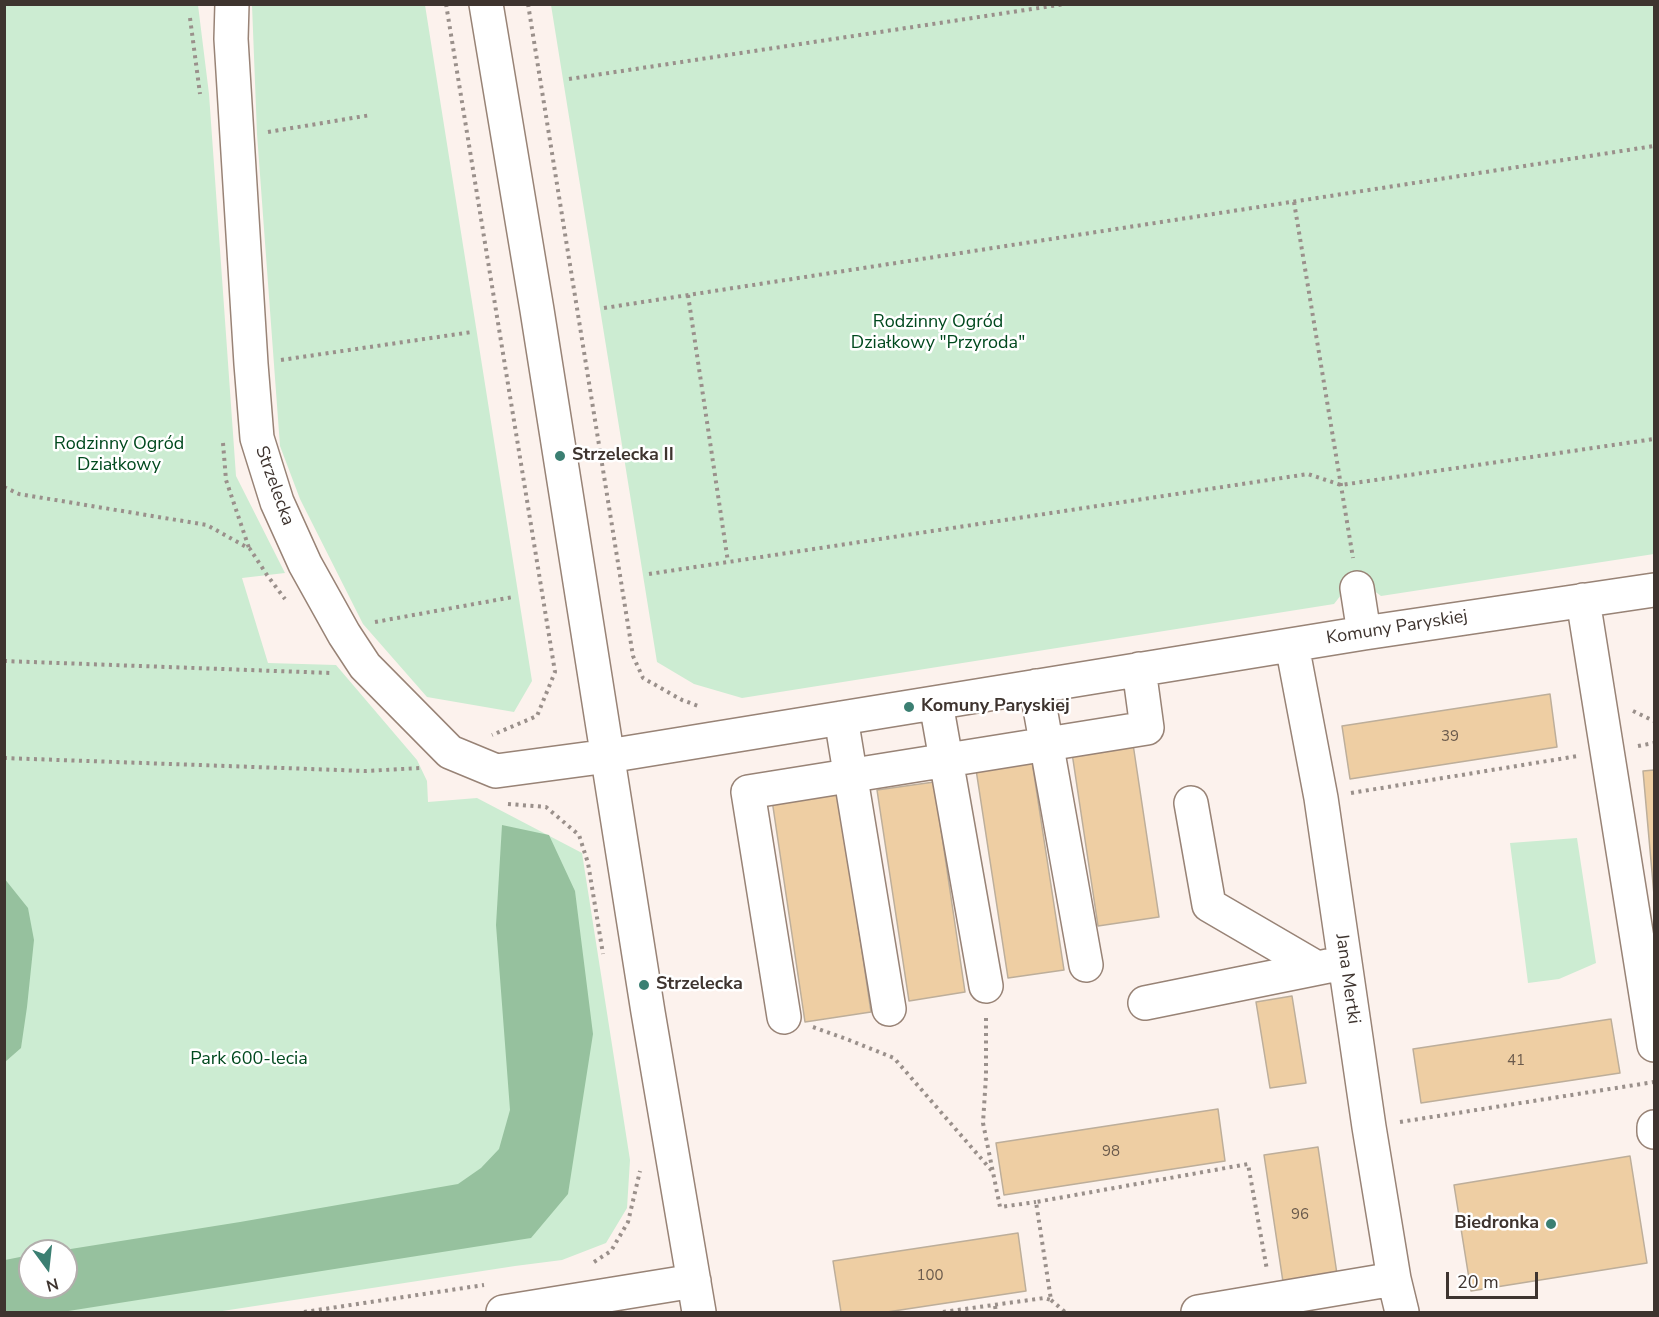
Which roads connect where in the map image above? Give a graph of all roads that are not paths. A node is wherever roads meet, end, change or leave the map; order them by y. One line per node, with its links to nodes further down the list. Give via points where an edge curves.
1 (232, 4): 13 (street, Strzelecka, via 257,438 277,502 305,564 365,666 450,752 496,771)
2 (486, 4): 13 (street)
3 (1358, 588): 6 (street)
4 (1654, 590): 5 (street, Komuny Paryskiej)
5 (1583, 600): 6 (street, Komuny Paryskiej); 23 (street)
6 (1364, 633): 7 (street, Komuny Paryskiej)
7 (1292, 645): 8 (street, Komuny Paryskiej); 18 (street, Jana Mertki, via 1321,798)
8 (1139, 669): 9 (street, Komuny Paryskiej); 12 (street, via 1147,728)
9 (1036, 686): 10 (street, Komuny Paryskiej); 12 (street)
10 (936, 703): 11 (street, Komuny Paryskiej); 14 (street)
11 (841, 718): 13 (street, Komuny Paryskiej); 15 (street)
12 (1047, 744): 14 (street); 17 (street)
13 (608, 756): 27 (street)
14 (946, 760): 15 (street); 19 (street)
15 (850, 776): 21 (street); 22 (street, via 748,792)
16 (1191, 803): 18 (street, via 1209,905)
17 (1086, 965)
18 (1331, 965): 20 (street); 26 (street, Jana Mertki, via 1369,1127)
19 (986, 986)
20 (1145, 1003)
21 (889, 1009)
22 (784, 1017)
23 (1654, 1045)
24 (1654, 1127): 25 (street)
25 (1654, 1132)
26 (1394, 1279): 29 (street); 30 (street, Jana Mertki)
27 (697, 1297): 28 (street)
28 (495, 1299)
29 (1198, 1312)
30 (1402, 1312)

